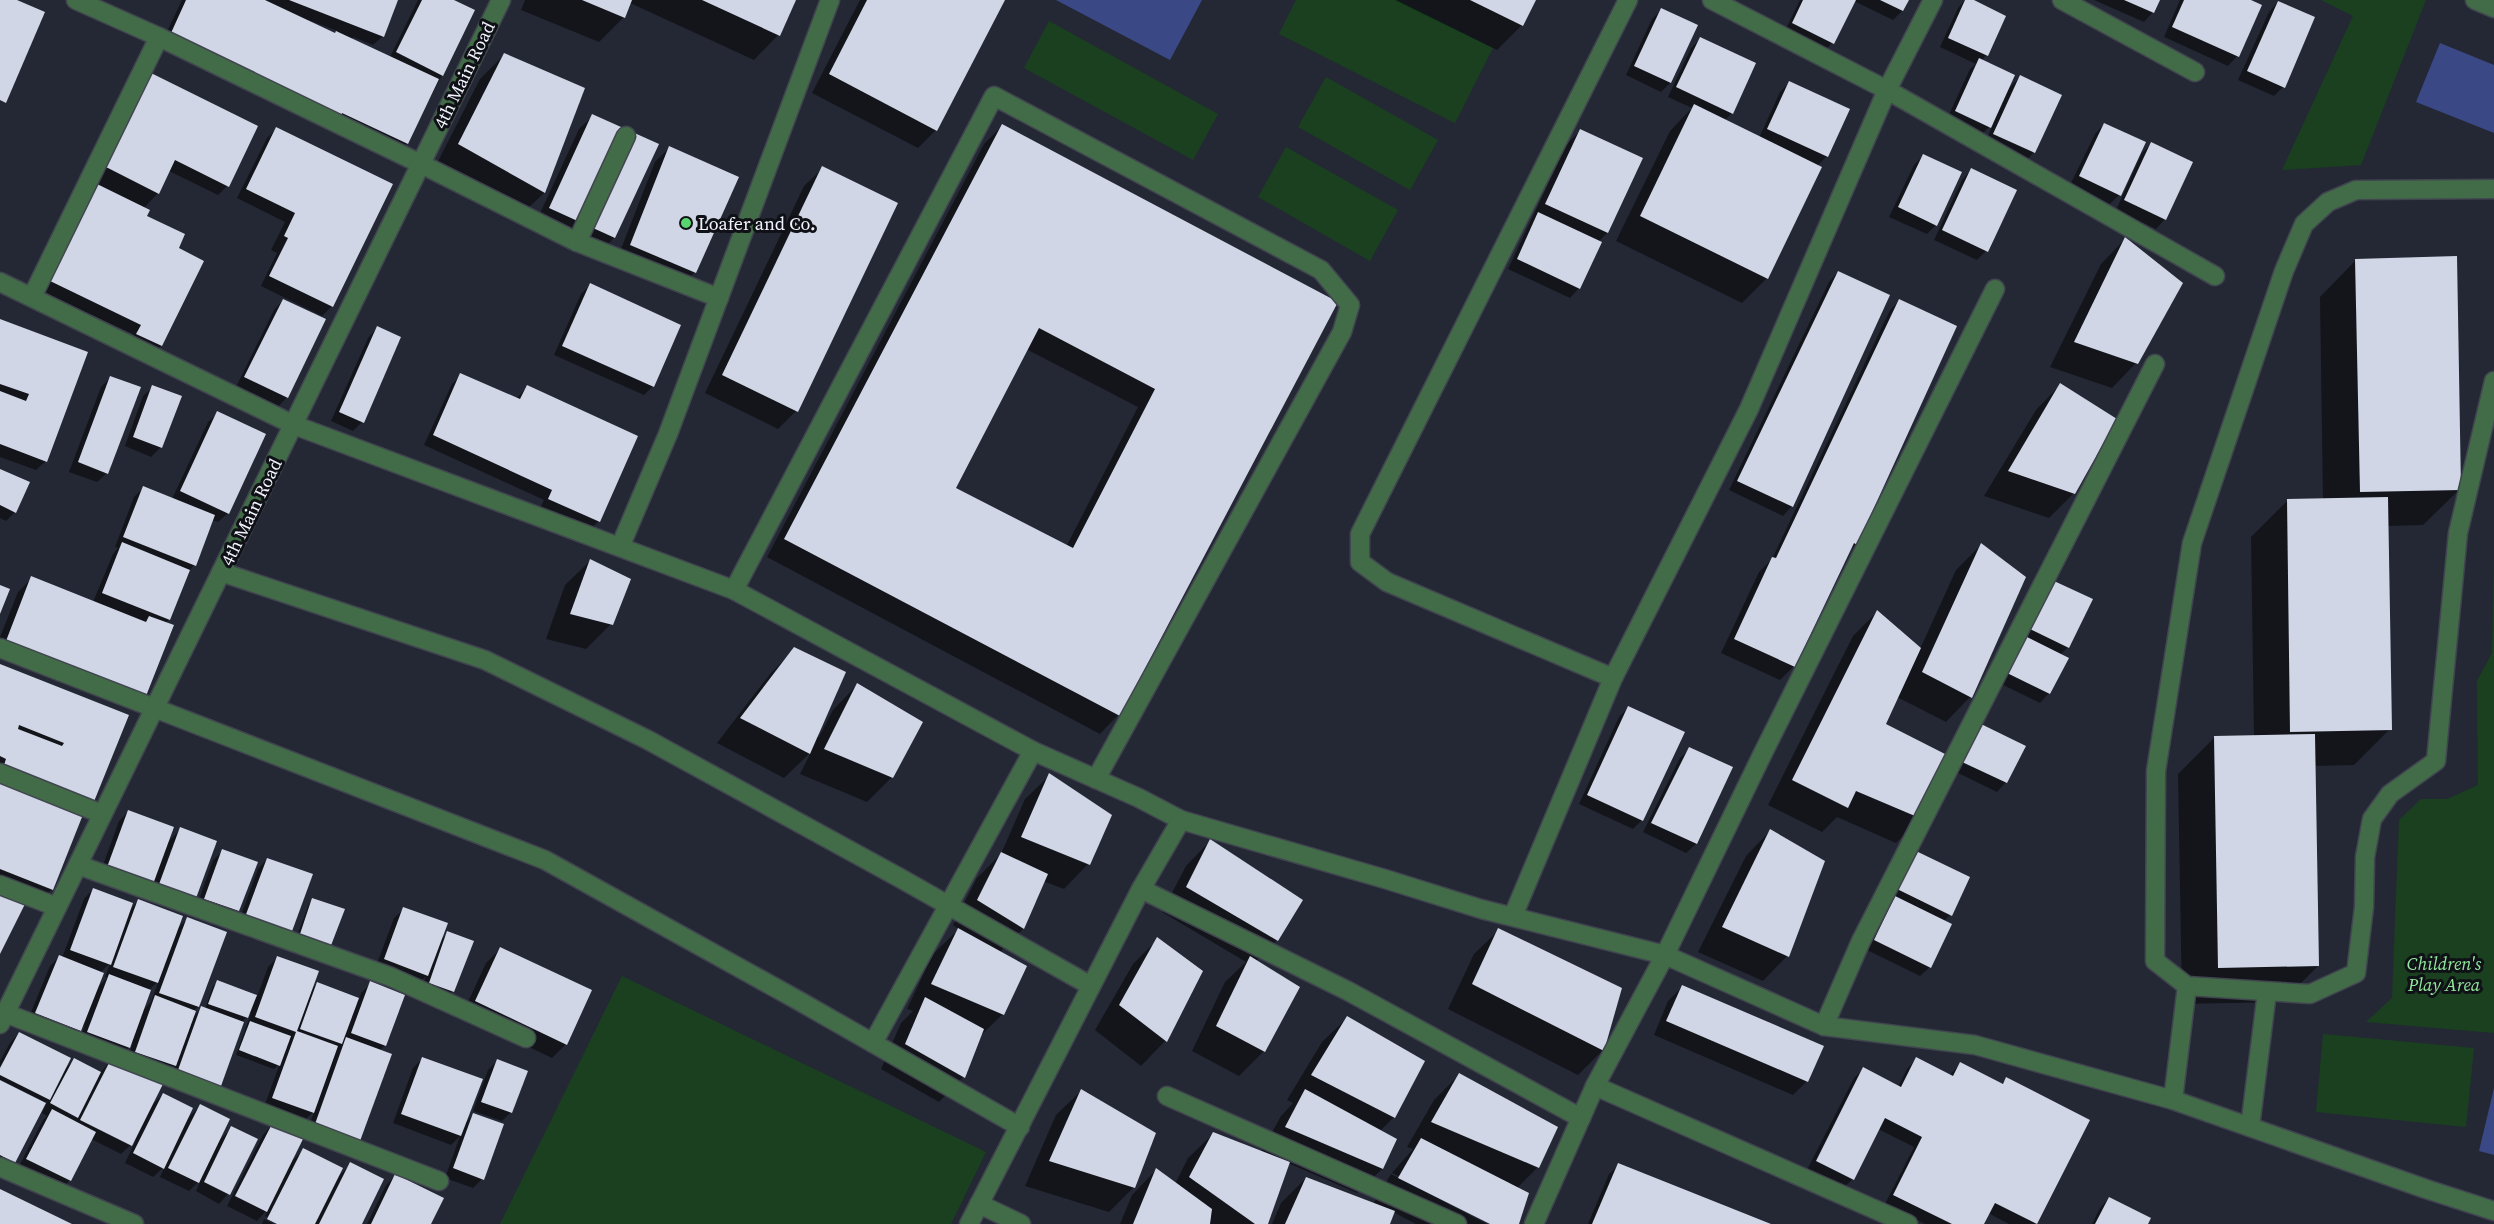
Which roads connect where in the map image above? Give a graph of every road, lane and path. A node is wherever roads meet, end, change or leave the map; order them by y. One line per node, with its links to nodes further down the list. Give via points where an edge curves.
1 (76, 0): 9 (street)
2 (830, 0): 22 (street)
3 (1628, 0): 30 (street, via 1360,534 1360,562 1387,582)
4 (1712, 0): 13 (street)
5 (1933, 0): 13 (street)
6 (2062, 0): 12 (street)
7 (2475, 0): 10 (street)
8 (500, 1): 15 (street, 4th Main Road)
9 (106, 6): 11 (street)
10 (2494, 8)
11 (159, 37): 15 (street); 21 (street)
12 (2195, 72)
13 (1887, 90): 18 (street); 30 (street, via 1749,409)
14 (626, 136): 17 (street)
15 (421, 164): 17 (street); 25 (street, 4th Main Road)
16 (2494, 189): 45 (street, via 2356,190 2328,201 2304,225 2284,271 2192,543 2156,771 2155,961)
17 (577, 242): 22 (street)
18 (2215, 276)
19 (0, 282): 21 (street)
20 (1995, 289): 43 (street)
21 (32, 297): 25 (street)
22 (719, 298): 26 (street, via 668,435)
23 (2155, 364): 48 (street, via 1866,931)
24 (2494, 381): 46 (street, via 2458,533 2436,761 2390,794 2372,819 2365,857 2356,973 2310,994)
25 (294, 425): 26 (street); 27 (street, 4th Main Road)
26 (620, 547): 28 (street)
27 (221, 572): 31 (street, 4th Main Road); 40 (street, via 485,660 648,740)
28 (734, 590): 32 (street); 34 (street, via 994,96 1321,270 1350,305 1342,332)
29 (0, 648): 31 (street)
30 (1613, 678): 42 (street)
31 (154, 710): 35 (street, 4th Main Road); 50 (street, via 545,860)
32 (1033, 751): 34 (street); 40 (street)
33 (0, 772): 35 (street)
34 (1096, 779): 36 (street)
35 (102, 814): 37 (street, 4th Main Road)
36 (1181, 820): 39 (street); 42 (street)
37 (78, 866): 41 (street, 4th Main Road); 49 (street, via 391,977)
38 (0, 885): 41 (street)
39 (1141, 889): 44 (street); 54 (street, via 1348,991)
40 (947, 905): 44 (street); 50 (street)
41 (57, 907): 47 (street, 4th Main Road)
42 (1513, 916): 43 (street)
43 (1665, 955): 48 (street); 51 (street)
44 (1091, 986): 55 (street)
45 (2187, 986): 46 (street); 53 (street)
46 (2267, 992): 56 (street)
47 (3, 1018): 58 (street)
48 (1824, 1026): 53 (street, via 1975,1045)
49 (526, 1038)
50 (873, 1043): 55 (street)
51 (1595, 1086): 54 (street); 66 (street)
52 (1167, 1096): 65 (street)
53 (2173, 1100): 56 (street)
54 (1581, 1118): 61 (street)
55 (1020, 1127): 59 (street)
56 (2250, 1127): 60 (street)
57 (0, 1167): 62 (street)
58 (439, 1181)
59 (979, 1204): 63 (street); 64 (street)
60 (2494, 1211)
61 (1539, 1223)
62 (134, 1224)
63 (969, 1224)
64 (1022, 1224)
65 (1457, 1224)
66 (1908, 1224)

